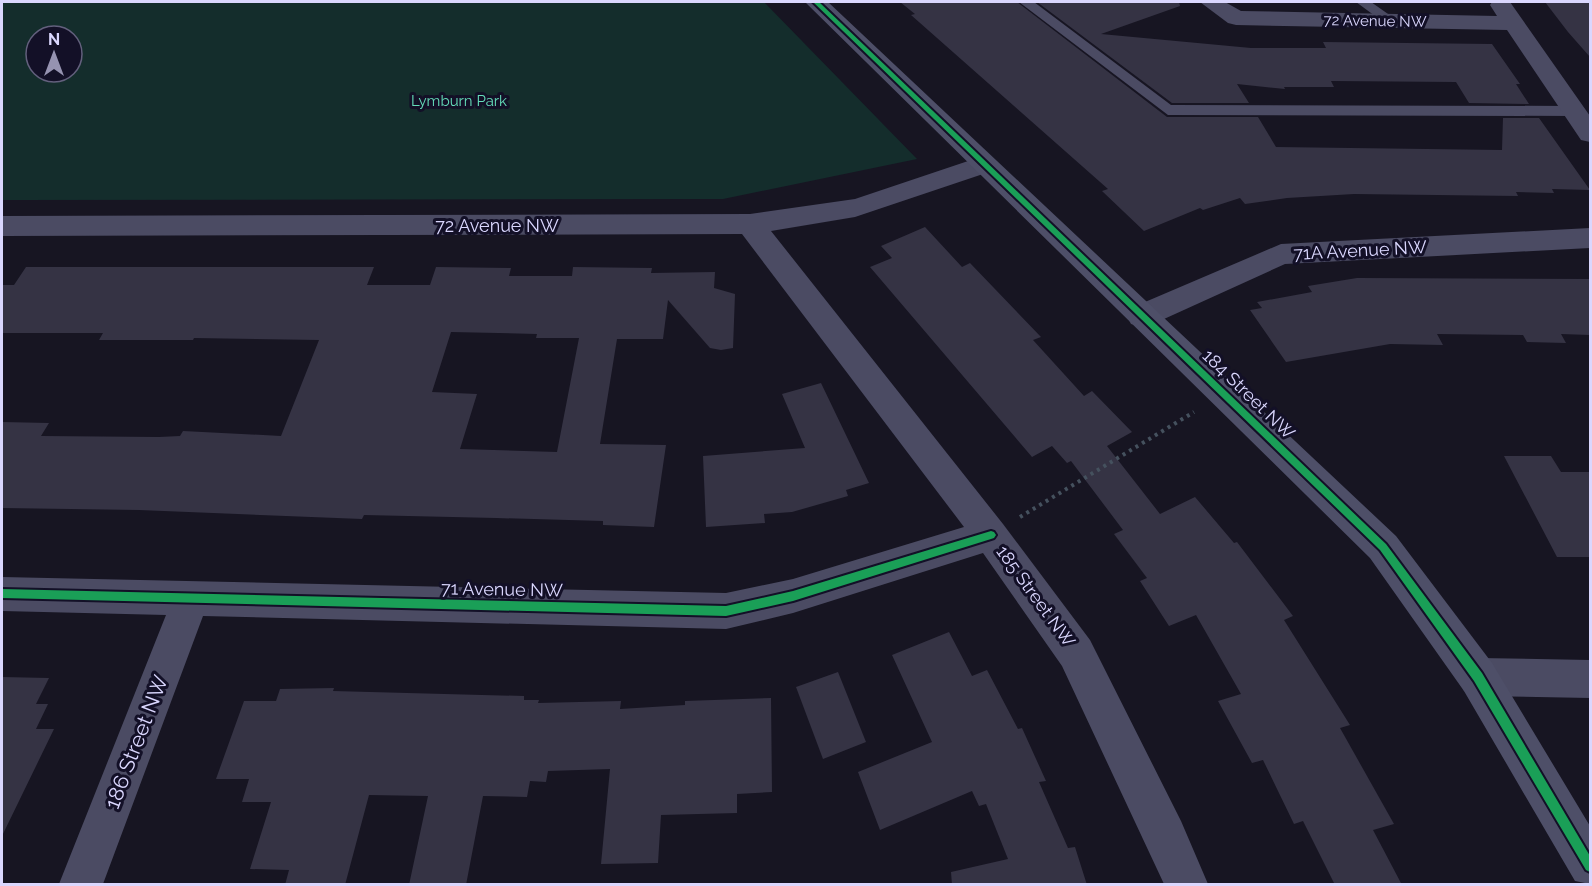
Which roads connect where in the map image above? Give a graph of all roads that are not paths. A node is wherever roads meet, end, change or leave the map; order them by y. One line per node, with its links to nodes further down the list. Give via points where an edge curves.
1 (816, 2): 10 (street, 184 Street NW)
2 (1026, 2): 8 (lane, via 1167,110)
3 (1211, 2): 6 (street, 72 Avenue NW, via 1236,18)
4 (1363, 2): 6 (lane)
5 (1498, 2): 7 (street)
6 (1391, 21): 7 (street, 72 Avenue NW)
7 (1514, 23): 8 (street)
8 (1575, 111): 9 (street)
9 (1590, 134)
10 (983, 165): 11 (street, 72 Avenue NW, via 868,204); 14 (street, 184 Street NW)
11 (750, 224): 12 (street, 72 Avenue NW); 15 (street, 185 Street NW)
12 (2, 226)
13 (1590, 238): 14 (street, 71A Avenue NW, via 1281,254)
14 (1142, 316): 18 (street, 184 Street NW, via 1383,547)
15 (991, 535): 17 (street, 71 Avenue NW, via 794,596 726,611); 22 (street, 185 Street NW, via 1076,653)
16 (2, 594): 17 (street, 71 Avenue NW)
17 (191, 599): 21 (street, 186 Street NW)
18 (1478, 677): 19 (street); 20 (street, 184 Street NW)
19 (1590, 679)
20 (1590, 866)
21 (81, 885)
22 (1186, 885)

